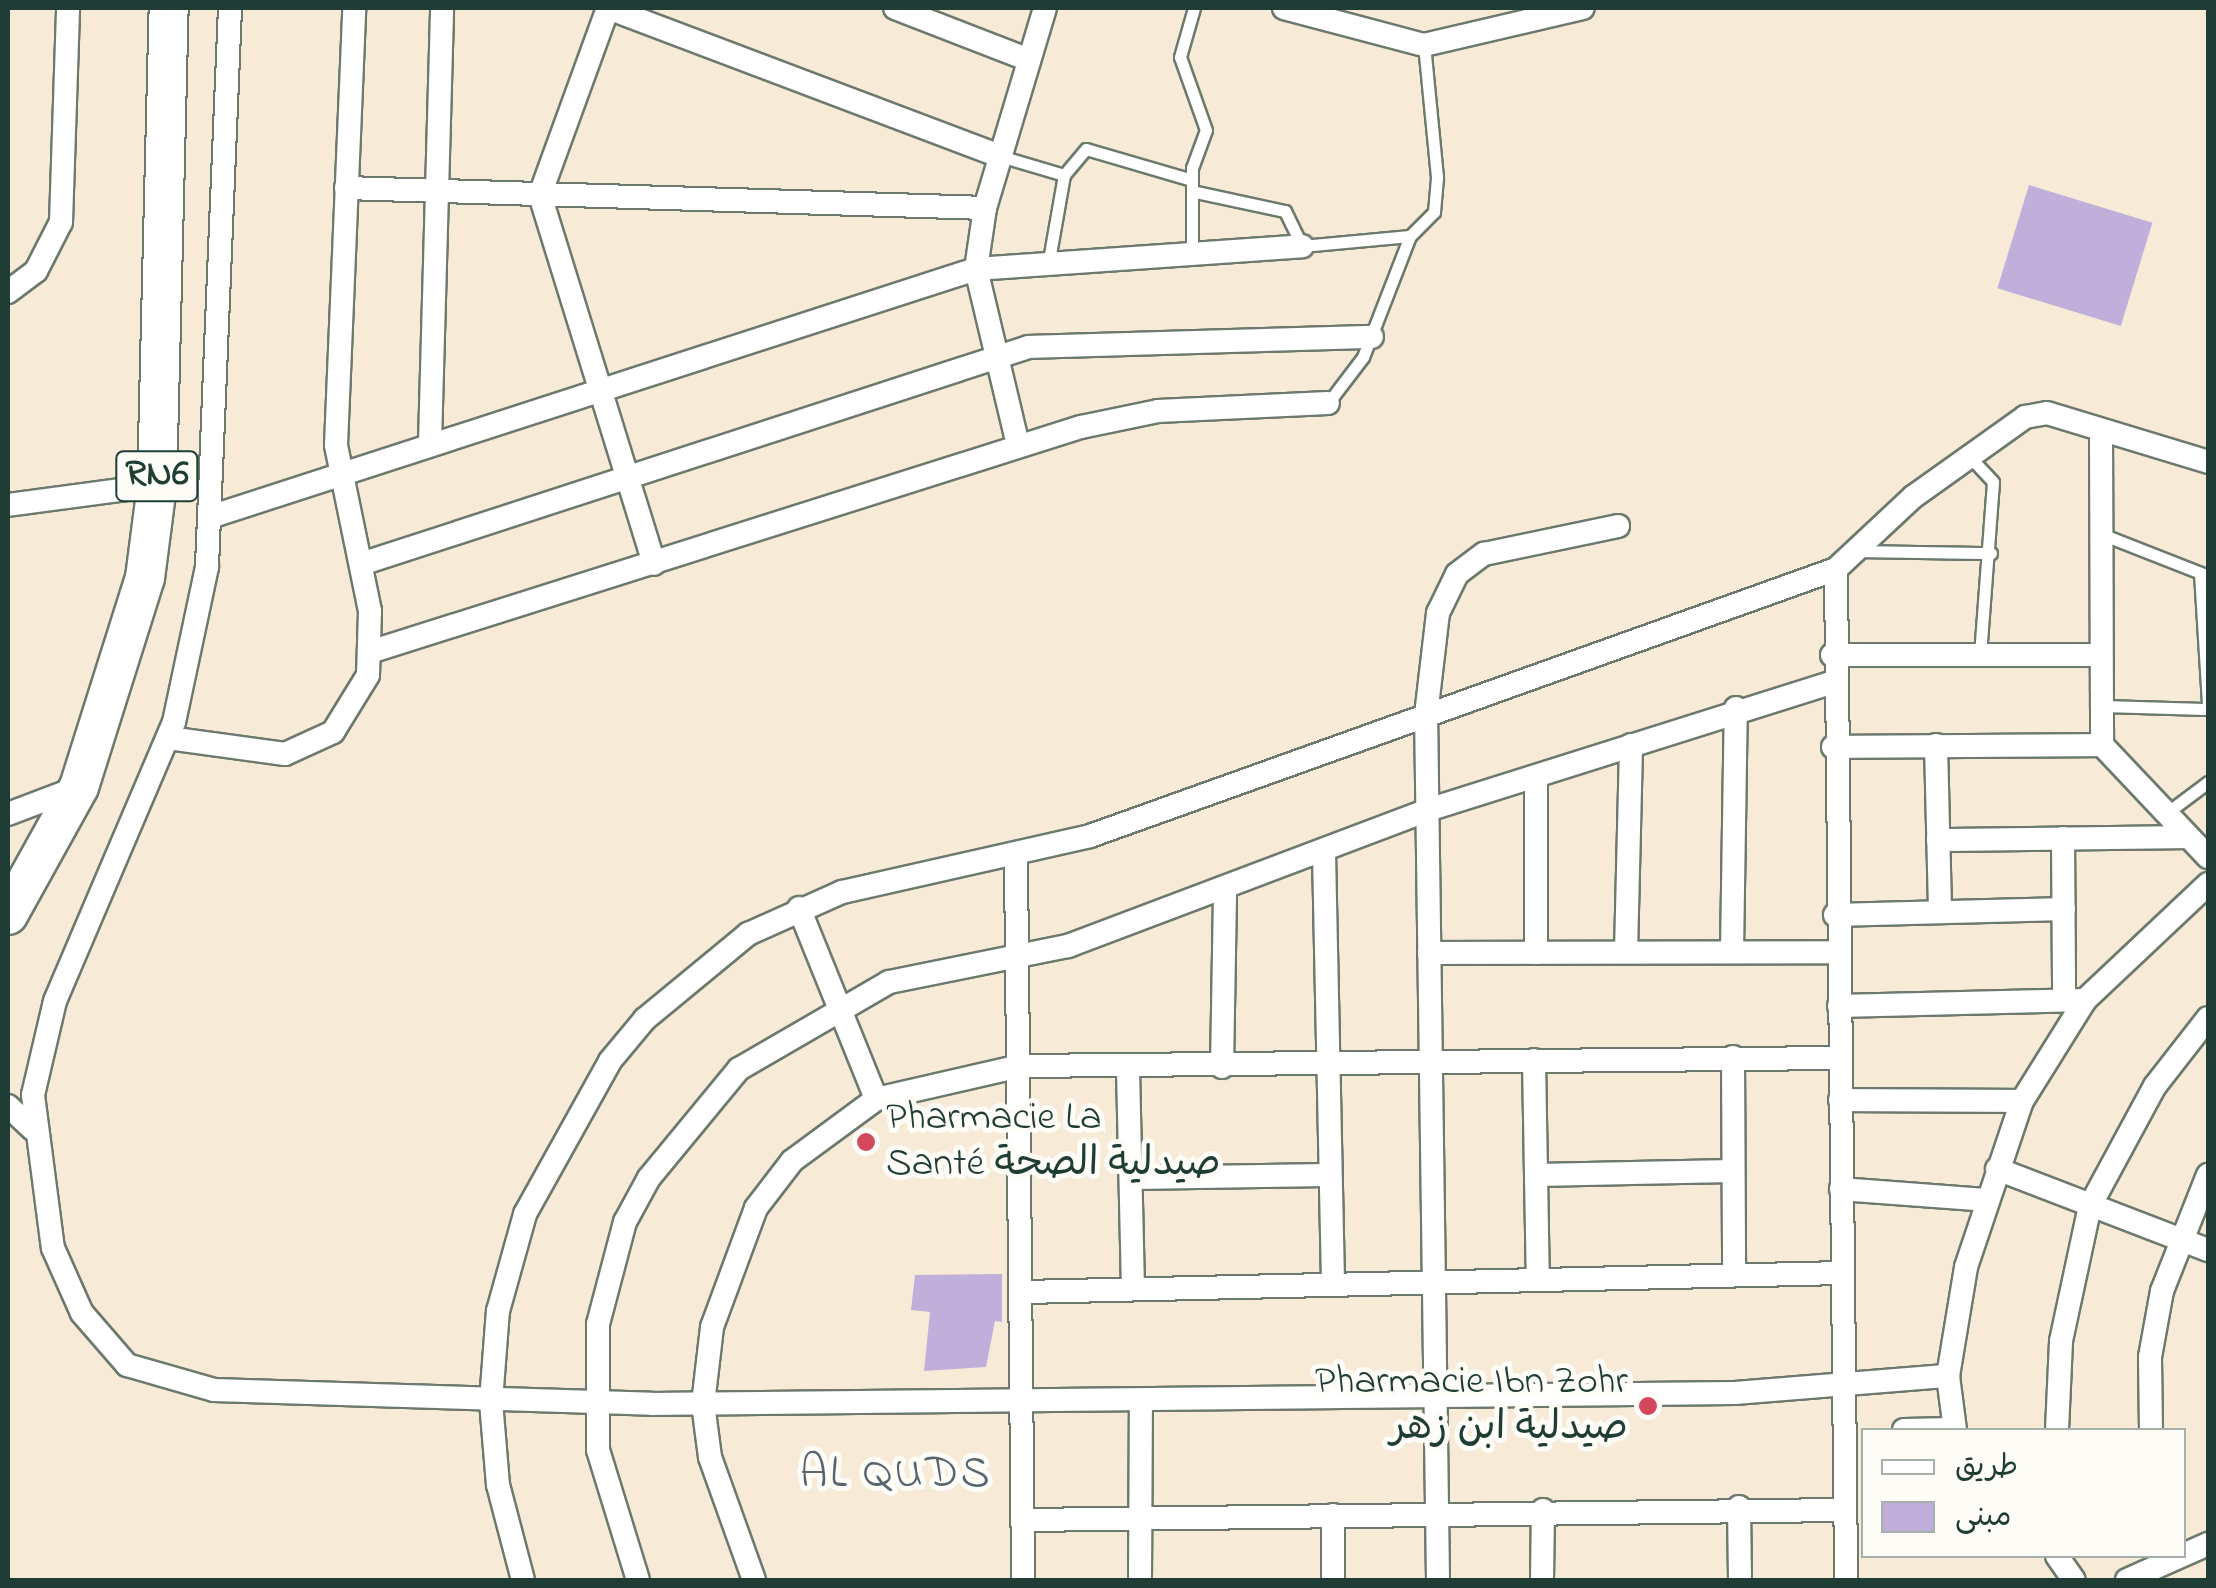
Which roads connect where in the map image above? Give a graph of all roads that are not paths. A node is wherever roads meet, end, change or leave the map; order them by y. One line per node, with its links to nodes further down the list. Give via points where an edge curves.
1 (68, 8): 26 (street, via 61,222 36,272)
2 (169, 8): 38 (main road, RN6)
3 (230, 8): 40 (street)
4 (354, 8): 17 (street)
5 (442, 8): 18 (street)
6 (608, 8): 14 (street); 19 (street)
7 (895, 8): 13 (street)
8 (1045, 8): 13 (street)
9 (1194, 8): 16 (lane, via 1180,57 1206,130)
10 (1284, 8): 12 (street)
11 (1584, 8): 12 (street)
12 (1424, 45): 21 (lane, via 1436,194 1434,212)
13 (1028, 60): 14 (street)
14 (1000, 156): 15 (lane); 20 (street)
15 (1064, 175): 16 (lane, via 1097,149); 24 (lane)
16 (1194, 186): 22 (lane, via 1284,212); 23 (lane)
17 (346, 188): 18 (street); 36 (street)
18 (435, 191): 19 (street); 32 (street)
19 (540, 195): 20 (street); 29 (street)
20 (985, 208): 25 (street)
21 (1410, 236): 22 (lane); 27 (lane)
22 (1302, 246): 23 (street)
23 (1192, 256): 24 (street)
24 (1049, 260): 25 (street)
25 (976, 269): 28 (street); 29 (street)
26 (8, 292)
27 (1372, 337): 28 (street, via 1047,344); 30 (lane)
28 (993, 360): 33 (street); 37 (street)
29 (604, 388): 32 (street); 37 (street)
30 (1328, 403): 33 (street, via 1158,411)
31 (2101, 430): 34 (street, via 2048,414 2025,417); 35 (street); 42 (street)
32 (430, 442): 36 (street)
33 (1018, 445): 46 (street)
34 (1968, 455): 43 (street); 44 (lane, via 1991,471)
35 (2208, 462)
36 (338, 472): 40 (street); 45 (street)
37 (628, 474): 45 (street); 46 (street)
38 (157, 484): 39 (street); 65 (main road, RN6, via 133,630)
39 (8, 505)
40 (214, 516): 58 (street)
41 (1618, 526): 57 (street, via 1530,540 1457,574 1438,613)
42 (2097, 533): 48 (lane); 52 (street)
43 (1855, 551): 44 (lane); 47 (street)
44 (1991, 553): 50 (lane)
45 (361, 564): 49 (street)
46 (654, 564): 49 (street)
47 (1836, 569): 51 (street); 57 (street)
48 (2204, 574): 55 (lane)
49 (373, 651): 58 (street, via 362,696 314,744 263,755)
50 (1980, 654): 51 (street); 52 (street)
51 (1832, 655): 53 (street)
52 (2098, 655): 54 (street)
53 (1833, 682): 56 (street); 62 (street)
54 (2100, 706): 55 (lane); 59 (street)
55 (2208, 707)
56 (1736, 708): 61 (street); 84 (street)
57 (1426, 715): 66 (street); 74 (street)
58 (168, 738): 104 (street, via 51,1013)
59 (2102, 744): 60 (street); 68 (street)
60 (1936, 745): 62 (street); 71 (street)
61 (1630, 746): 63 (street); 83 (street)
62 (1833, 747): 81 (street)
63 (1536, 782): 66 (street); 82 (street)
64 (2208, 782): 68 (lane)
65 (79, 787): 67 (street); 80 (main road, RN6)
66 (1431, 809): 72 (street); 86 (street)
67 (8, 814)
68 (2162, 817): 69 (street)
69 (2182, 836): 70 (street); 73 (street)
70 (2063, 838): 71 (street); 79 (street)
71 (1938, 840): 78 (street)
72 (1324, 854): 76 (street); 95 (street)
73 (2208, 858)
74 (1016, 859): 77 (street, via 894,878); 87 (street)
75 (2208, 884): 88 (street)
76 (1224, 890): 87 (street); 98 (street)
77 (798, 908): 89 (street); 127 (street, via 748,934 644,1019 578,1108 508,1264)
78 (1940, 909): 79 (street); 81 (street)
79 (2064, 909): 88 (street)
80 (8, 915)
81 (1835, 916): 85 (street)
82 (1536, 952): 83 (street); 86 (street)
83 (1626, 952): 84 (street)
84 (1732, 952): 85 (street)
85 (1836, 952): 90 (street)
86 (1429, 953): 96 (street)
87 (1018, 960): 89 (street, via 888,982); 97 (street)
88 (2075, 1000): 90 (street); 102 (street)
89 (835, 1006): 100 (street); 129 (street, via 704,1102 649,1178 609,1271)
90 (1839, 1006): 93 (street)
91 (2208, 1018): 113 (street, via 2154,1086)
92 (1733, 1057): 93 (street); 94 (street); 106 (street)
93 (1838, 1058): 101 (street)
94 (1534, 1060): 96 (street); 108 (street)
95 (1332, 1064): 96 (street); 98 (street); 107 (street)
96 (1428, 1065): 119 (street)
97 (1020, 1066): 99 (street); 100 (street); 122 (street)
98 (1222, 1068): 99 (street)
99 (1128, 1069): 110 (street)
100 (876, 1099): 130 (street, via 792,1161 756,1208 712,1327)
101 (1840, 1100): 102 (street); 111 (street)
102 (2022, 1102): 105 (street)
103 (8, 1106): 104 (street)
104 (33, 1130): 127 (street, via 60,1266 82,1313 127,1365 214,1390)
105 (1997, 1169): 112 (street); 113 (street)
106 (1734, 1170): 108 (street); 117 (street)
107 (1327, 1175): 110 (street); 121 (street)
108 (1536, 1175): 118 (street)
109 (2208, 1176): 114 (street)
110 (1133, 1178): 120 (street)
111 (1840, 1189): 112 (street); 116 (street)
112 (1988, 1200): 123 (street)
113 (2090, 1206): 114 (street); 132 (street, via 2061,1341)
114 (2178, 1238): 115 (street); 133 (street, via 2150,1357)
115 (2208, 1250)
116 (1842, 1273): 117 (street); 124 (street)
117 (1734, 1274): 118 (street)
118 (1538, 1278): 119 (street)
119 (1432, 1281): 121 (street); 125 (street)
120 (1133, 1283): 121 (street); 122 (street)
121 (1332, 1284)
122 (1024, 1292): 128 (street)
123 (1948, 1376): 124 (street); 131 (street)
124 (1841, 1385): 125 (street); 134 (street)
125 (1439, 1395): 126 (street); 137 (street)
126 (1140, 1400): 128 (street); 139 (street)
127 (491, 1401): 129 (street); 144 (street, via 498,1485)
128 (1024, 1403): 130 (street); 140 (street)
129 (594, 1404): 130 (street); 145 (street, via 605,1488)
130 (703, 1404): 146 (street, via 724,1513)
131 (1955, 1428)
132 (2057, 1428)
133 (2151, 1428)
134 (1853, 1432): 141 (street)
135 (1739, 1508): 136 (street); 141 (street); 152 (street)
136 (1542, 1510): 137 (street); 151 (street)
137 (1438, 1514): 138 (street); 150 (street)
138 (1333, 1515): 139 (street); 149 (street)
139 (1139, 1516): 140 (street); 148 (street)
140 (1024, 1520): 147 (street)
141 (1851, 1521): 153 (street)
142 (2059, 1558): 154 (street)
143 (2176, 1560): 155 (street)
144 (523, 1580)
145 (638, 1580)
146 (754, 1580)
147 (1023, 1580)
148 (1140, 1580)
149 (1333, 1580)
150 (1438, 1580)
151 (1542, 1580)
152 (1740, 1580)
153 (1846, 1580)
154 (2074, 1580)
155 (2128, 1580)

